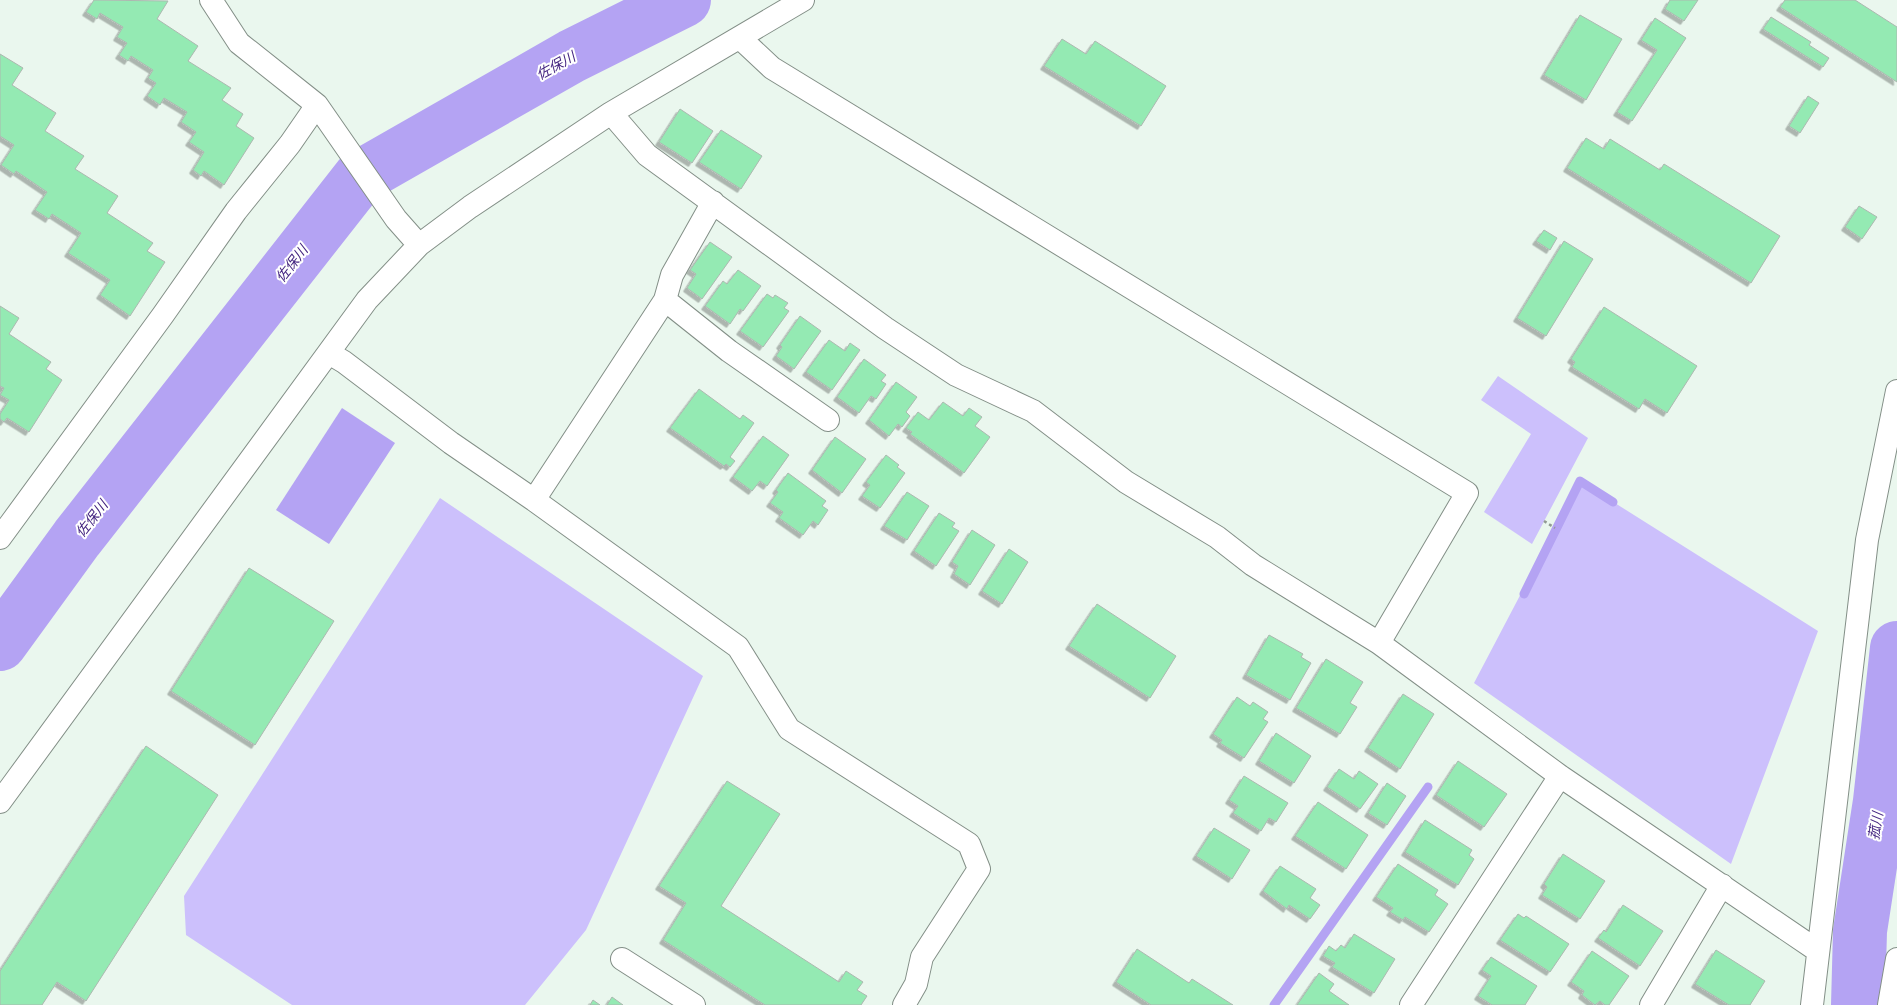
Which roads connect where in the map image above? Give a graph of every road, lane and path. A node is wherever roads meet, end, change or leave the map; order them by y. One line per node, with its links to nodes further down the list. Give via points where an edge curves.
1 (211, 0): 4 (street, via 239,43)
2 (802, 0): 3 (street)
3 (740, 38): 5 (street); 16 (street, via 772,68 1467,493)
4 (323, 113): 7 (street, via 396,219); 15 (street, via 290,144 236,211)
5 (611, 113): 6 (street, via 647,155); 7 (street, via 470,207)
6 (713, 202): 8 (street, via 672,275); 16 (street, via 885,328 956,375 1033,410 1126,482 1217,537 1253,565)
7 (418, 245): 9 (street, via 367,300)
8 (665, 300): 11 (street, via 730,351); 12 (street)
9 (329, 353): 12 (street, via 451,443); 18 (street)
10 (1897, 391): 20 (street, via 1866,540)
11 (828, 420)
12 (534, 500): 25 (street, via 738,647 789,729 968,844 979,869 922,957 916,984)
13 (1544, 521): 14 (path)
14 (1555, 528)
15 (0, 538)
16 (1379, 643): 17 (street)
17 (1560, 776): 19 (street); 26 (street)
18 (0, 802)
19 (1722, 885): 20 (street); 23 (street)
20 (1818, 951): 27 (street)
21 (622, 959): 24 (street)
22 (1897, 959): 28 (street)
23 (1657, 1003)
24 (694, 1005)
25 (904, 1005)
26 (1411, 1005)
27 (1812, 1005)
28 (1888, 1005)

